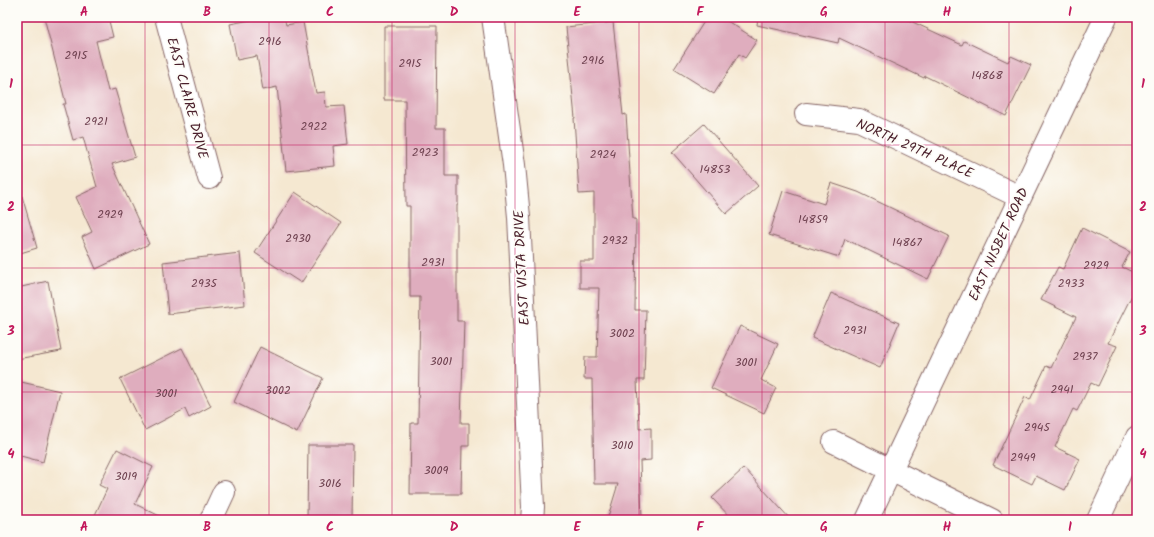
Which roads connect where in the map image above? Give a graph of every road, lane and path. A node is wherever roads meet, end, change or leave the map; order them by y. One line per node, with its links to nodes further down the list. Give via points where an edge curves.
1 (166, 17): 5 (street, EAST CLAIRE DRIVE)
2 (493, 17): 12 (street, EAST VISTA DRIVE, via 519,217)
3 (1106, 17): 6 (street, EAST NISBET ROAD)
4 (806, 114): 6 (street, NORTH 29TH PLACE, via 859,120)
5 (209, 178)
6 (1020, 197): 9 (street, EAST NISBET ROAD)
7 (1137, 438): 15 (street)
8 (834, 442): 9 (street)
9 (891, 471): 13 (street, EAST NISBET ROAD); 14 (street)
10 (224, 492): 11 (street)
11 (211, 520)
12 (532, 520)
13 (867, 520)
14 (992, 520)
15 (1098, 520)

